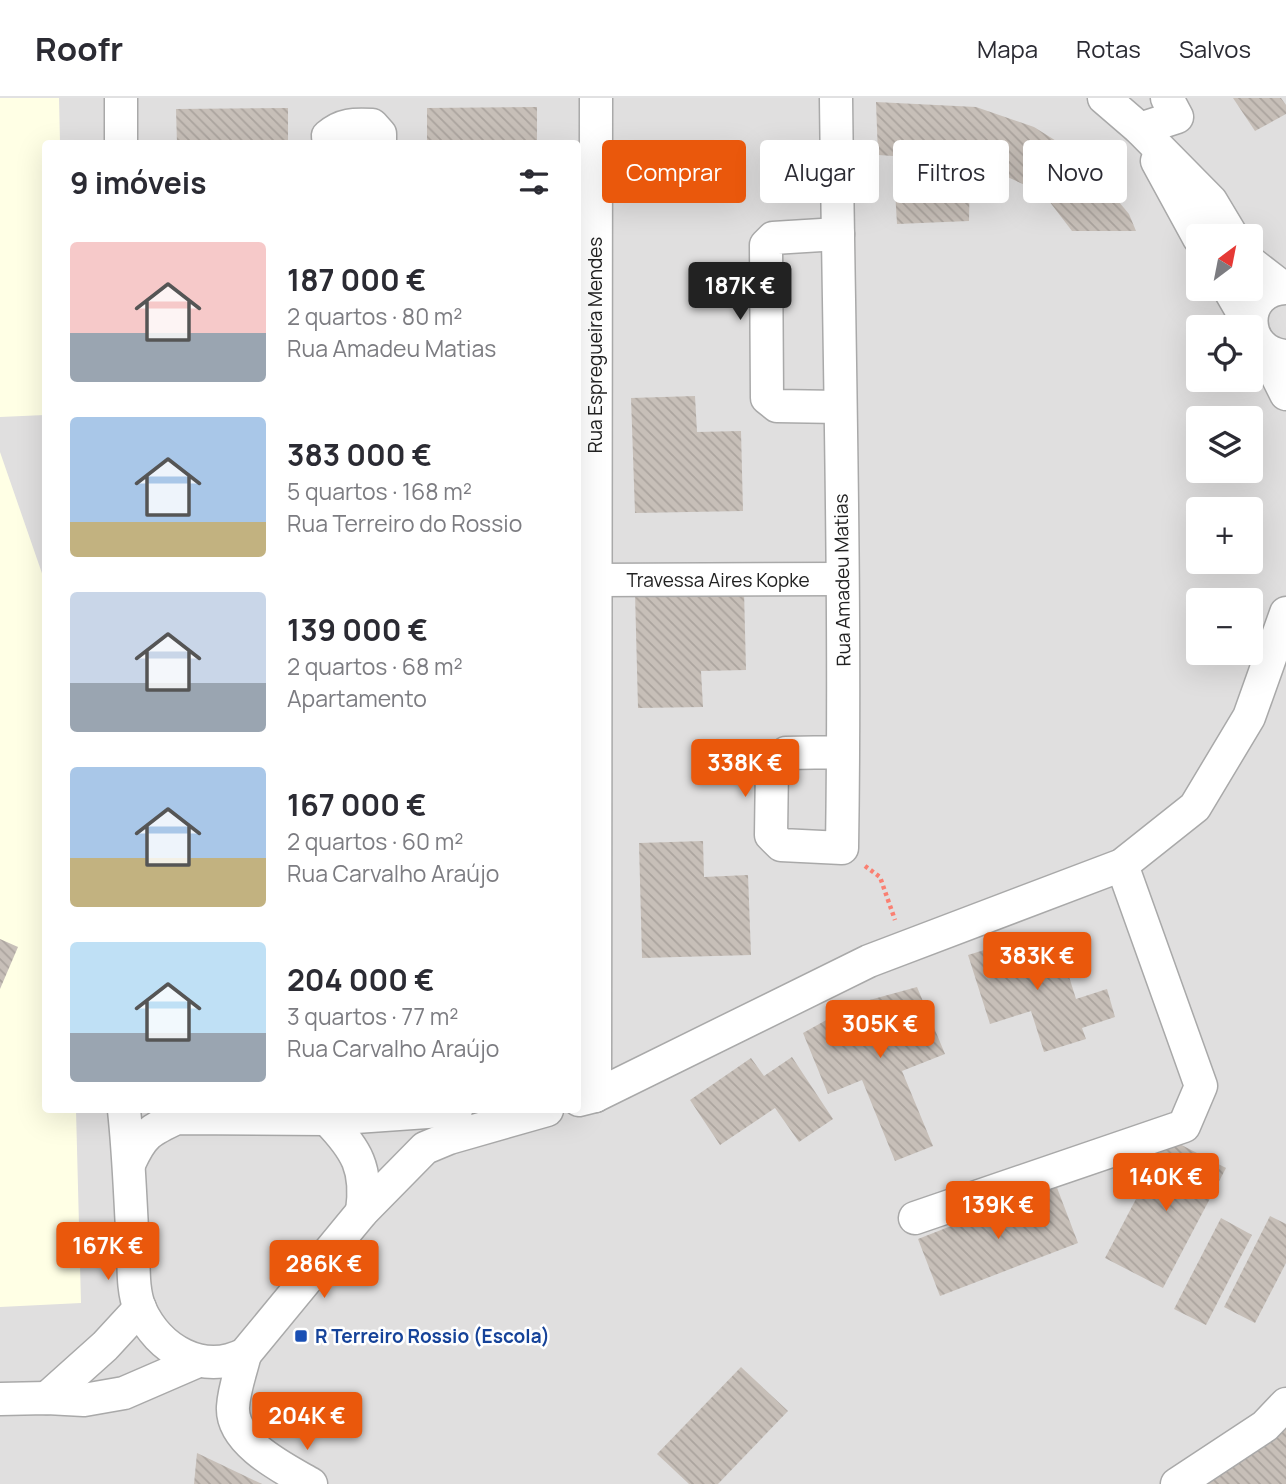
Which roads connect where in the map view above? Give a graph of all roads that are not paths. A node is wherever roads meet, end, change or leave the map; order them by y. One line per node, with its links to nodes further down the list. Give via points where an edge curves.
1 (121, 98): 8 (street)
2 (596, 98): 21 (street, Rua Espregueira Mendes)
3 (836, 98): 13 (street, Rua Amadeu Matias)
4 (1104, 98): 7 (street)
5 (1167, 98): 7 (street, via 1177,117)
6 (357, 111): 9 (street); 10 (street, via 380,134)
7 (1140, 129): 11 (street); 12 (street, via 1211,201)
8 (121, 140)
9 (328, 140)
10 (380, 140)
11 (1192, 224)
12 (1225, 224)
13 (838, 234): 19 (street, Rua Amadeu Matias); 19 (street, via 773,238 766,245 767,398 777,406)
14 (1264, 272): 15 (street)
15 (1284, 287): 16 (street, via 1262,296)
16 (1252, 315)
17 (1263, 344): 18 (street)
18 (1286, 394)
19 (840, 407): 20 (street, Rua Amadeu Matias)
20 (842, 579): 21 (street, Travessa Aires Kopke); 24 (street, Rua Amadeu Matias)
21 (594, 580): 26 (street, Rua Espregueira Mendes)
22 (1286, 613): 23 (street)
23 (1280, 653): 25 (street, via 1249,717 1195,807)
24 (843, 752): 24 (street, Rua Amadeu Matias, via 842,848 781,845 771,835 772,766 786,753)
25 (1122, 866): 26 (street, via 869,961); 34 (street, via 1201,1086 1184,1126)
26 (583, 1098)
27 (124, 1113): 32 (street)
28 (362, 1113): 31 (street)
29 (536, 1113): 33 (street, via 425,1148)
30 (173, 1114): 31 (street); 32 (street, via 140,1140)
31 (327, 1119): 33 (street, via 360,1162 366,1188)
32 (130, 1162): 35 (street)
33 (362, 1212): 36 (street)
34 (915, 1218)
35 (139, 1308): 37 (street, via 155,1333 182,1356); 38 (street)
36 (246, 1354): 37 (street, via 229,1363); 41 (street, via 232,1411 241,1432 257,1450)
37 (198, 1361): 38 (street, via 124,1393 84,1401)
38 (47, 1398): 39 (street)
39 (0, 1399)
40 (1286, 1404): 42 (street, via 1265,1426)
41 (311, 1484)
42 (1177, 1484)

